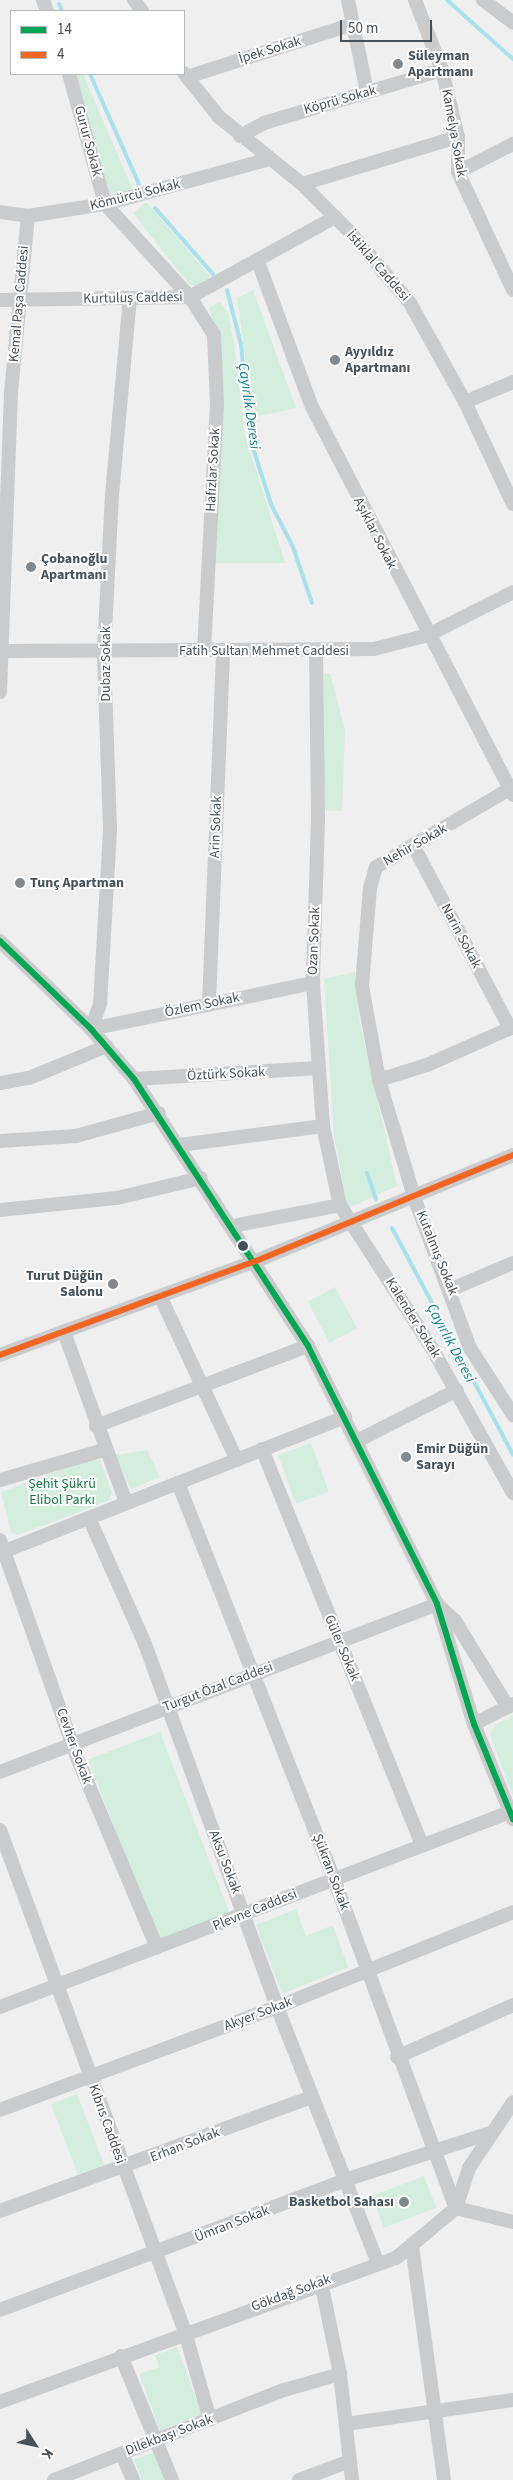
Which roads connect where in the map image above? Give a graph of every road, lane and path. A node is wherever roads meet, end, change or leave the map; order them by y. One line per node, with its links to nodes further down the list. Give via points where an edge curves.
1 (348, 0): 5 (street)
2 (415, 0): 6 (street, Kamelya Sokak)
3 (483, 0): 4 (street)
4 (513, 23)
5 (353, 24): 8 (street, İpek Sokak); 9 (street)
6 (442, 70): 9 (street, Köprü Sokak); 11 (street, Kamelya Sokak)
7 (69, 75): 16 (street, Gurur Sokak)
8 (185, 75): 10 (street, İstiklal Caddesi)
9 (367, 92): 10 (street, Köprü Sokak, via 264,123)
10 (240, 136): 13 (street, İstiklal Caddesi)
11 (458, 137): 14 (street, Kamelya Sokak); 15 (street)
12 (513, 144): 14 (street)
13 (269, 159): 15 (street, İstiklal Caddesi); 16 (street, Kömürcü Sokak)
14 (458, 172): 21 (street, Kamelya Sokak)
15 (302, 184): 19 (street, İstiklal Caddesi)
16 (105, 204): 18 (street, Kömürcü Sokak); 22 (street, Gurur Sokak)
17 (0, 212): 18 (street, Kömürcü Sokak)
18 (28, 216): 25 (street, Kemal Paşa Caddesi)
19 (335, 218): 20 (street, Kurtuluş Caddesi); 28 (street, İstiklal Caddesi, via 410,303)
20 (258, 262): 22 (street, Kurtuluş Caddesi); 32 (street, Aşıklar Sokak, via 312,407)
21 (513, 290)
22 (190, 297): 23 (street, Kurtuluş Caddesi); 33 (street, Hafızlar Sokak, via 214,336 216,374)
23 (130, 299): 25 (street, Kurtuluş Caddesi); 37 (street, Dubaz Sokak, via 112,495)
24 (0, 300): 25 (street, Kurtuluş Caddesi)
25 (20, 301): 27 (street, Kemal Paşa Caddesi)
26 (513, 382): 28 (street)
27 (5, 391): 30 (street, Kemal Paşa Caddesi)
28 (465, 402): 29 (street, İstiklal Caddesi)
29 (513, 504)
30 (1, 566): 34 (street, Kemal Paşa Caddesi)
31 (513, 592): 32 (street, Fatih Sultan Mehmet Caddesi)
32 (428, 635): 36 (street, Fatih Sultan Mehmet Caddesi, via 374,649); 40 (street, Aşıklar Sokak)
33 (204, 650): 35 (street, Fatih Sultan Mehmet Caddesi); 37 (street, Fatih Sultan Mehmet Caddesi)
34 (2, 651): 37 (street, Fatih Sultan Mehmet Caddesi); 38 (street, Kemal Paşa Caddesi)
35 (223, 651): 36 (street, Fatih Sultan Mehmet Caddesi); 45 (street, Arin Sokak)
36 (322, 651): 44 (street, Ozan Sokak)
37 (104, 652): 46 (street, Dubaz Sokak, via 110,828 100,1004)
38 (1, 665): 39 (street, Kemal Paşa Caddesi)
39 (0, 692)
40 (512, 790): 41 (street, Nehir Sokak)
41 (413, 844): 43 (street, Nehir Sokak, via 376,867); 47 (street, Narin Sokak)
42 (0, 941): 46 (street)
43 (363, 964): 51 (street, Kutalmış Sokak, via 362,986)
44 (313, 983): 45 (street, Özlem Sokak); 49 (street, Ozan Sokak)
45 (209, 1003): 46 (street, Özlem Sokak)
46 (91, 1028): 48 (street)
47 (511, 1028): 51 (street, via 427,1065)
48 (107, 1046): 50 (street); 52 (street, via 29,1078)
49 (319, 1068): 50 (street, Öztürk Sokak); 54 (street, Ozan Sokak)
50 (134, 1079): 53 (street)
51 (379, 1080): 59 (street, Kutalmış Sokak)
52 (0, 1083)
53 (159, 1113): 55 (street, via 76,1136); 56 (street)
54 (323, 1126): 56 (street); 60 (street, Ozan Sokak)
55 (0, 1141)
56 (180, 1145): 58 (street)
57 (513, 1155): 59 (street)
58 (201, 1178): 61 (street, via 117,1198); 63 (street)
59 (414, 1197): 62 (street); 66 (street, Kutalmış Sokak)
60 (340, 1205): 62 (street, Ozan Sokak); 63 (street)
61 (0, 1210)
62 (354, 1223): 64 (street); 72 (street, Kalender Sokak)
63 (233, 1226): 64 (street)
64 (256, 1261): 67 (street); 69 (street)
65 (513, 1263): 66 (street)
66 (452, 1289): 73 (street, Kutalmış Sokak, via 470,1348)
67 (161, 1298): 68 (street); 71 (street)
68 (64, 1332): 70 (street); 75 (street)
69 (308, 1346): 71 (street); 74 (street)
70 (0, 1354)
71 (203, 1388): 75 (street); 79 (street)
72 (457, 1390): 76 (street); 82 (street, Kalender Sokak)
73 (513, 1415)
74 (345, 1417): 76 (street); 78 (street)
75 (96, 1426): 77 (street)
76 (357, 1442): 86 (street)
77 (104, 1450): 80 (street); 83 (street)
78 (262, 1450): 79 (street); 87 (street, Güler Sokak)
79 (237, 1460): 81 (street)
80 (0, 1480)
81 (178, 1483): 83 (street); 88 (street, Şükran Sokak)
82 (513, 1493)
83 (126, 1502): 84 (street)
84 (89, 1518): 85 (street); 90 (street, Aksu Sokak, via 145,1644)
85 (1, 1548): 92 (street, Cevher Sokak)
86 (438, 1604): 87 (street, Turgut Özal Caddesi); 89 (street, via 455,1620); 91 (street)
87 (340, 1642): 88 (street, Turgut Özal Caddesi); 96 (street, Güler Sokak)
88 (254, 1673): 90 (street, Turgut Özal Caddesi); 97 (street, Şükran Sokak)
89 (511, 1705): 91 (street)
90 (165, 1707): 92 (street, Turgut Özal Caddesi); 99 (street, Aksu Sokak)
91 (474, 1724): 94 (street)
92 (72, 1743): 93 (street, Turgut Özal Caddesi); 100 (street, Cevher Sokak)
93 (0, 1772)
94 (512, 1815): 96 (street, Plevne Caddesi)
95 (0, 1830): 102 (street, Kıbrıs Caddesi)
96 (422, 1845): 97 (street, Plevne Caddesi)
97 (334, 1879): 99 (street, Plevne Caddesi); 101 (street, Şükran Sokak)
98 (513, 1912): 101 (street, Akyer Sokak)
99 (246, 1915): 100 (street, Plevne Caddesi); 105 (street, Aksu Sokak)
100 (157, 1948): 102 (street, Plevne Caddesi)
101 (368, 1967): 105 (street, Akyer Sokak); 106 (street, Şükran Sokak)
102 (59, 1984): 104 (street, Plevne Caddesi); 107 (street, Kıbrıs Caddesi)
103 (513, 2005): 106 (street)
104 (0, 2007)
105 (277, 2007): 107 (street, Akyer Sokak); 108 (street, Aksu Sokak)
106 (397, 2057): 112 (street, Şükran Sokak)
107 (90, 2076): 110 (street, Akyer Sokak); 113 (street, Kıbrıs Caddesi)
108 (312, 2097): 113 (street, Erhan Sokak); 114 (street, Aksu Sokak)
109 (513, 2102): 111 (street)
110 (0, 2110)
111 (493, 2132): 112 (street, Ümran Sokak); 115 (street, via 469,2168)
112 (433, 2152): 114 (street, Ümran Sokak); 115 (street, Şükran Sokak)
113 (124, 2169): 116 (street, Erhan Sokak); 119 (street, Kıbrıs Caddesi)
114 (345, 2180): 119 (street, Ümran Sokak); 120 (street, Aksu Sokak)
115 (456, 2208): 117 (street); 118 (street, Gökdağ Sokak)
116 (0, 2211)
117 (513, 2222)
118 (412, 2246): 120 (street, Gökdağ Sokak); 128 (street)
119 (155, 2254): 122 (street, Ümran Sokak); 123 (street, Kıbrıs Caddesi)
120 (378, 2264): 121 (street, Gökdağ Sokak)
121 (321, 2282): 123 (street, Gökdağ Sokak); 125 (street)
122 (0, 2310)
123 (185, 2332): 124 (street, Gökdağ Sokak); 129 (street, Kıbrıs Caddesi)
124 (121, 2356): 127 (street, Gökdağ Sokak); 131 (street)
125 (340, 2374): 129 (street, Dilekbaşı Sokak, via 284,2390); 130 (street)
126 (513, 2400): 128 (street)
127 (0, 2402)
128 (434, 2412): 130 (street); 139 (street)
129 (210, 2420): 131 (street, Dilekbaşı Sokak)
130 (346, 2424): 133 (street)
131 (156, 2440): 132 (street, Dilekbaşı Sokak); 137 (street)
132 (122, 2454): 135 (street, Dilekbaşı Sokak); 136 (street)
133 (350, 2461): 134 (street); 138 (street)
134 (305, 2478)
135 (54, 2480)
136 (133, 2480)
137 (172, 2480)
138 (352, 2480)
139 (444, 2480)

